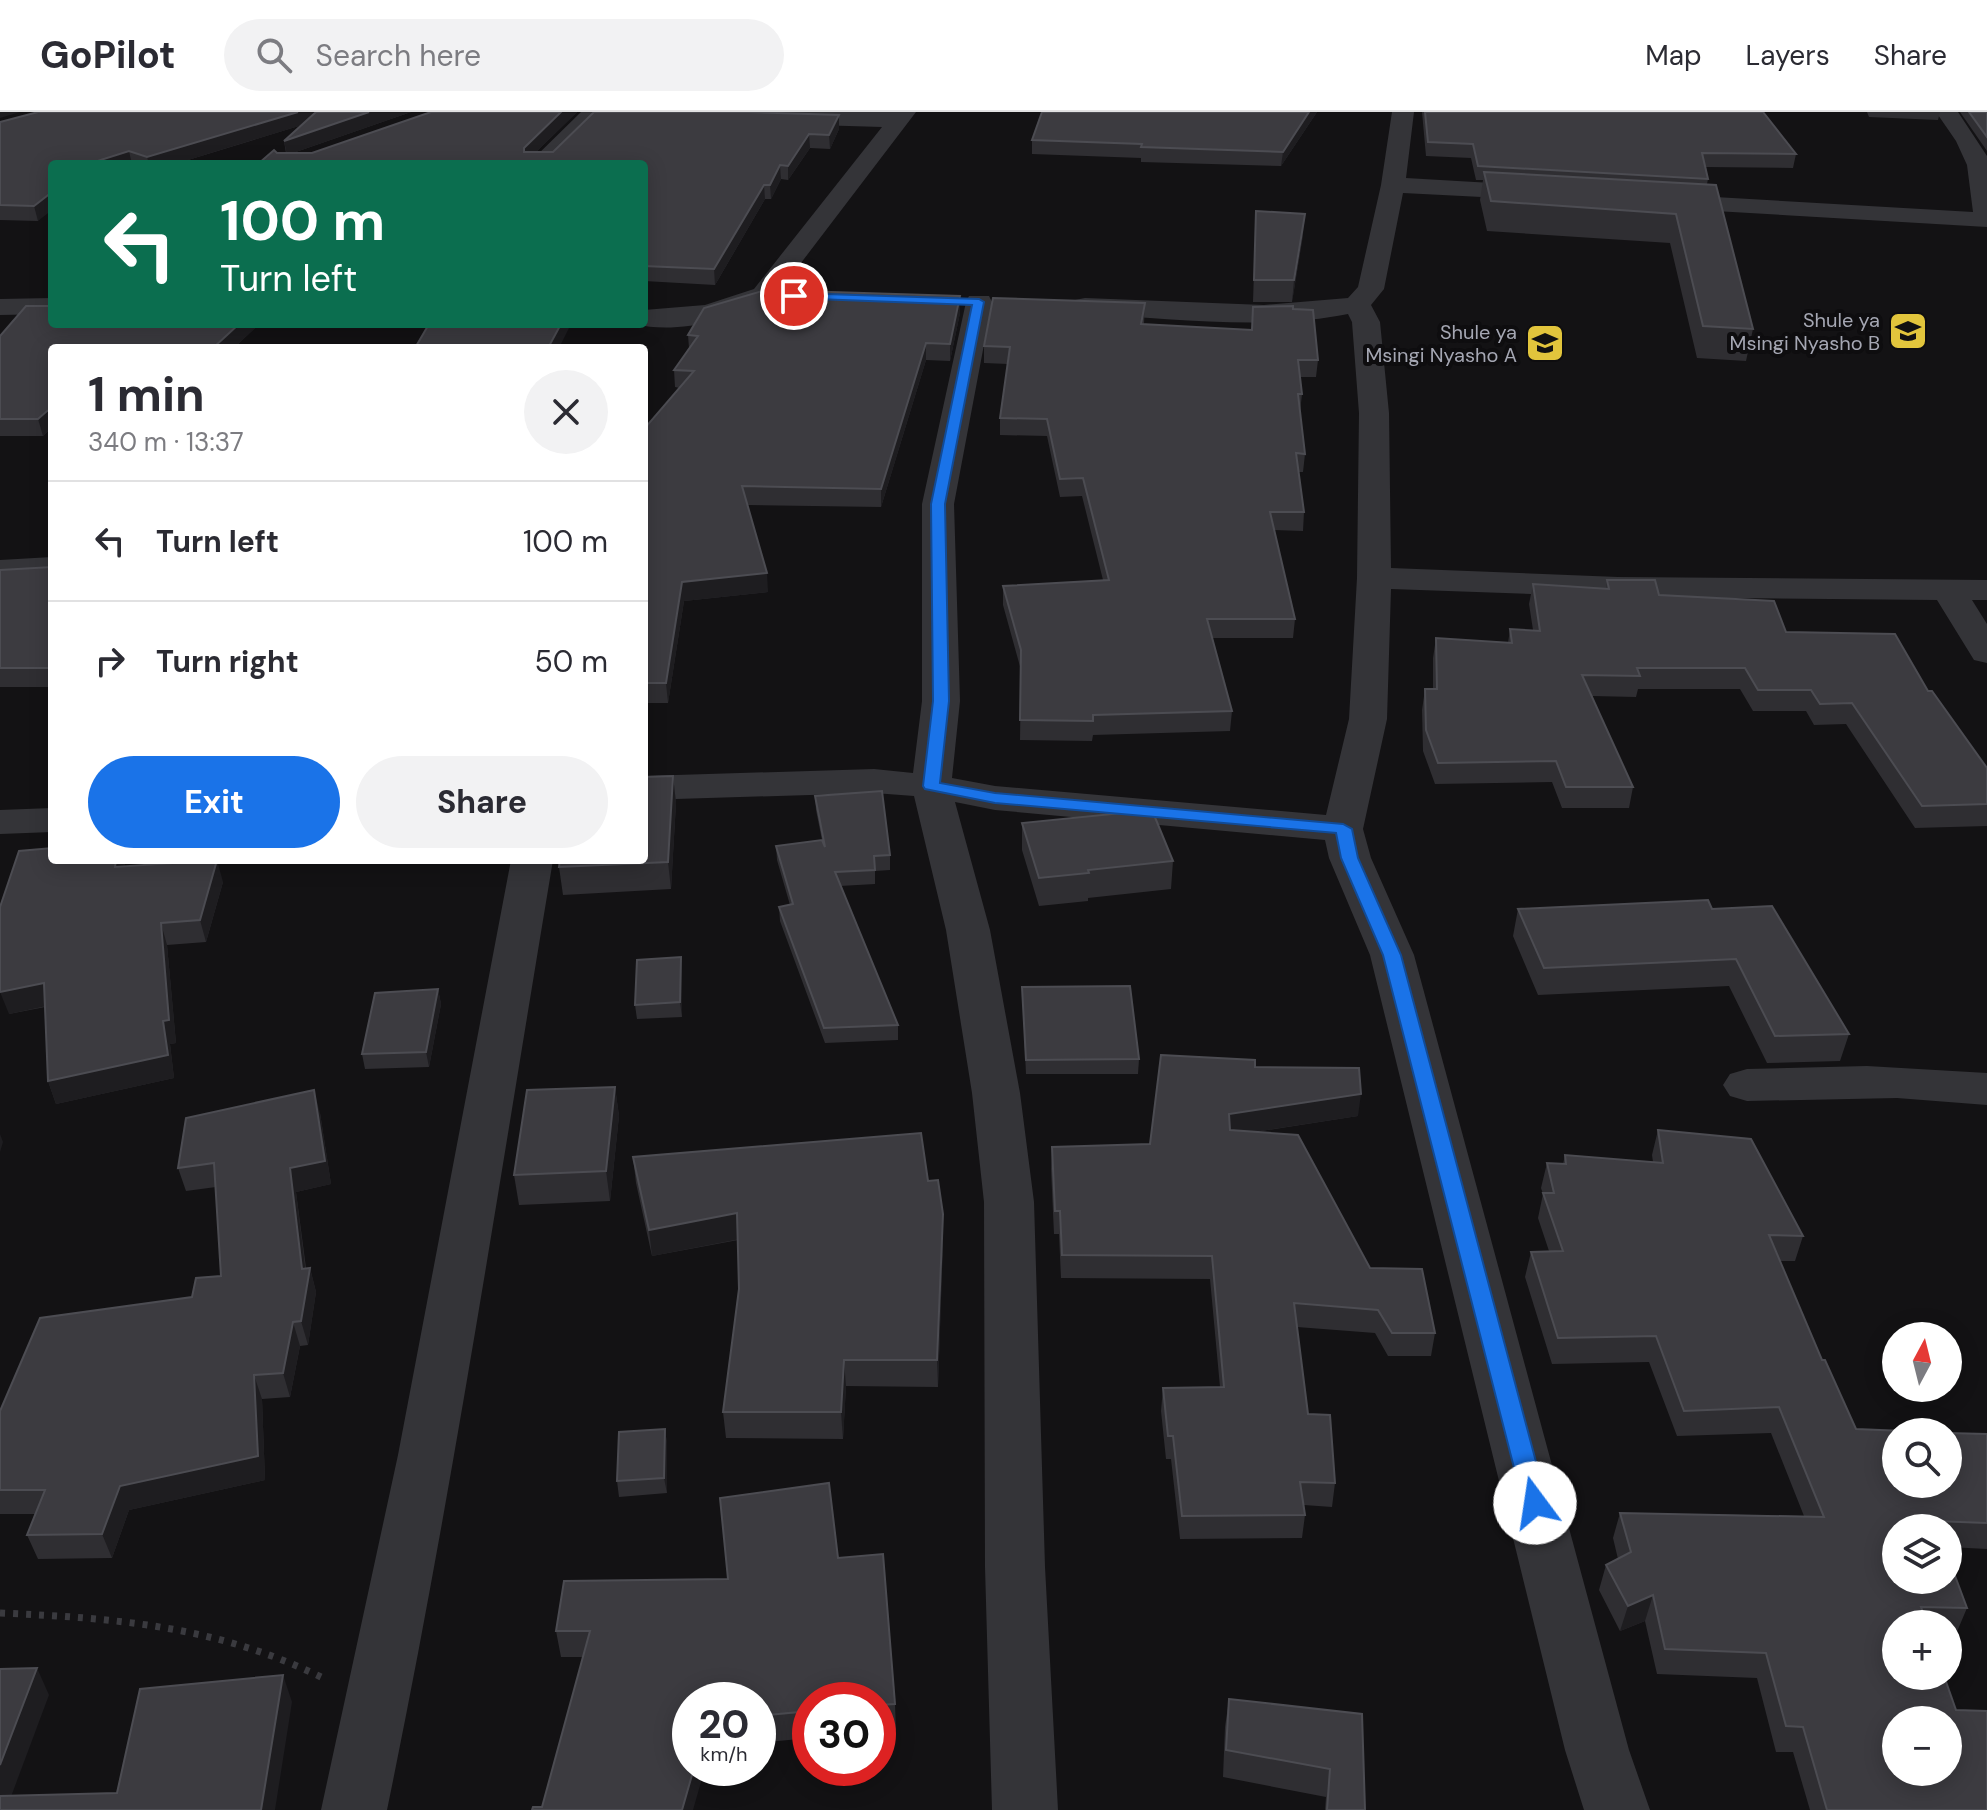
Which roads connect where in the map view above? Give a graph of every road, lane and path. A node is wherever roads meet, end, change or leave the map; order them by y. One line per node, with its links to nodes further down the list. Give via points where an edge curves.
1 (594, 112): 6 (street)
2 (1403, 112): 7 (street)
3 (1947, 112): 10 (street, via 1976,156)
4 (760, 116): 5 (street)
5 (902, 117): 11 (street)
6 (544, 160)
7 (1393, 185): 8 (street); 14 (street, via 1371,289)
8 (1560, 195)
9 (1637, 199): 10 (street)
10 (1987, 218)
11 (763, 295): 12 (street); 18 (street, via 708,313)
12 (794, 296)
13 (979, 302): 25 (street, via 938,504 941,701)
14 (1357, 304): 15 (street, via 1264,313); 21 (street, via 1366,322 1374,413)
15 (1058, 305)
16 (48, 306): 17 (street)
17 (0, 307)
18 (652, 318)
19 (48, 567): 20 (street)
20 (0, 570)
21 (1374, 578): 22 (street); 29 (street, via 1368,719)
22 (1948, 590): 23 (street); 24 (street)
23 (1987, 590)
24 (1987, 652)
25 (931, 786): 26 (street, via 825,780); 29 (street, via 995,798); 36 (street, via 968,930 1009,1202)
26 (648, 788)
27 (48, 820): 28 (street)
28 (0, 822)
29 (1343, 829): 37 (street, via 1392,955 1597,1750)
30 (531, 864): 34 (street)
31 (1747, 1085): 32 (street)
32 (1987, 1089)
33 (0, 1613): 34 (path, via 155,1623 232,1638 295,1662)
34 (378, 1708): 35 (street)
35 (354, 1810)
36 (1025, 1810)
37 (1617, 1810)

